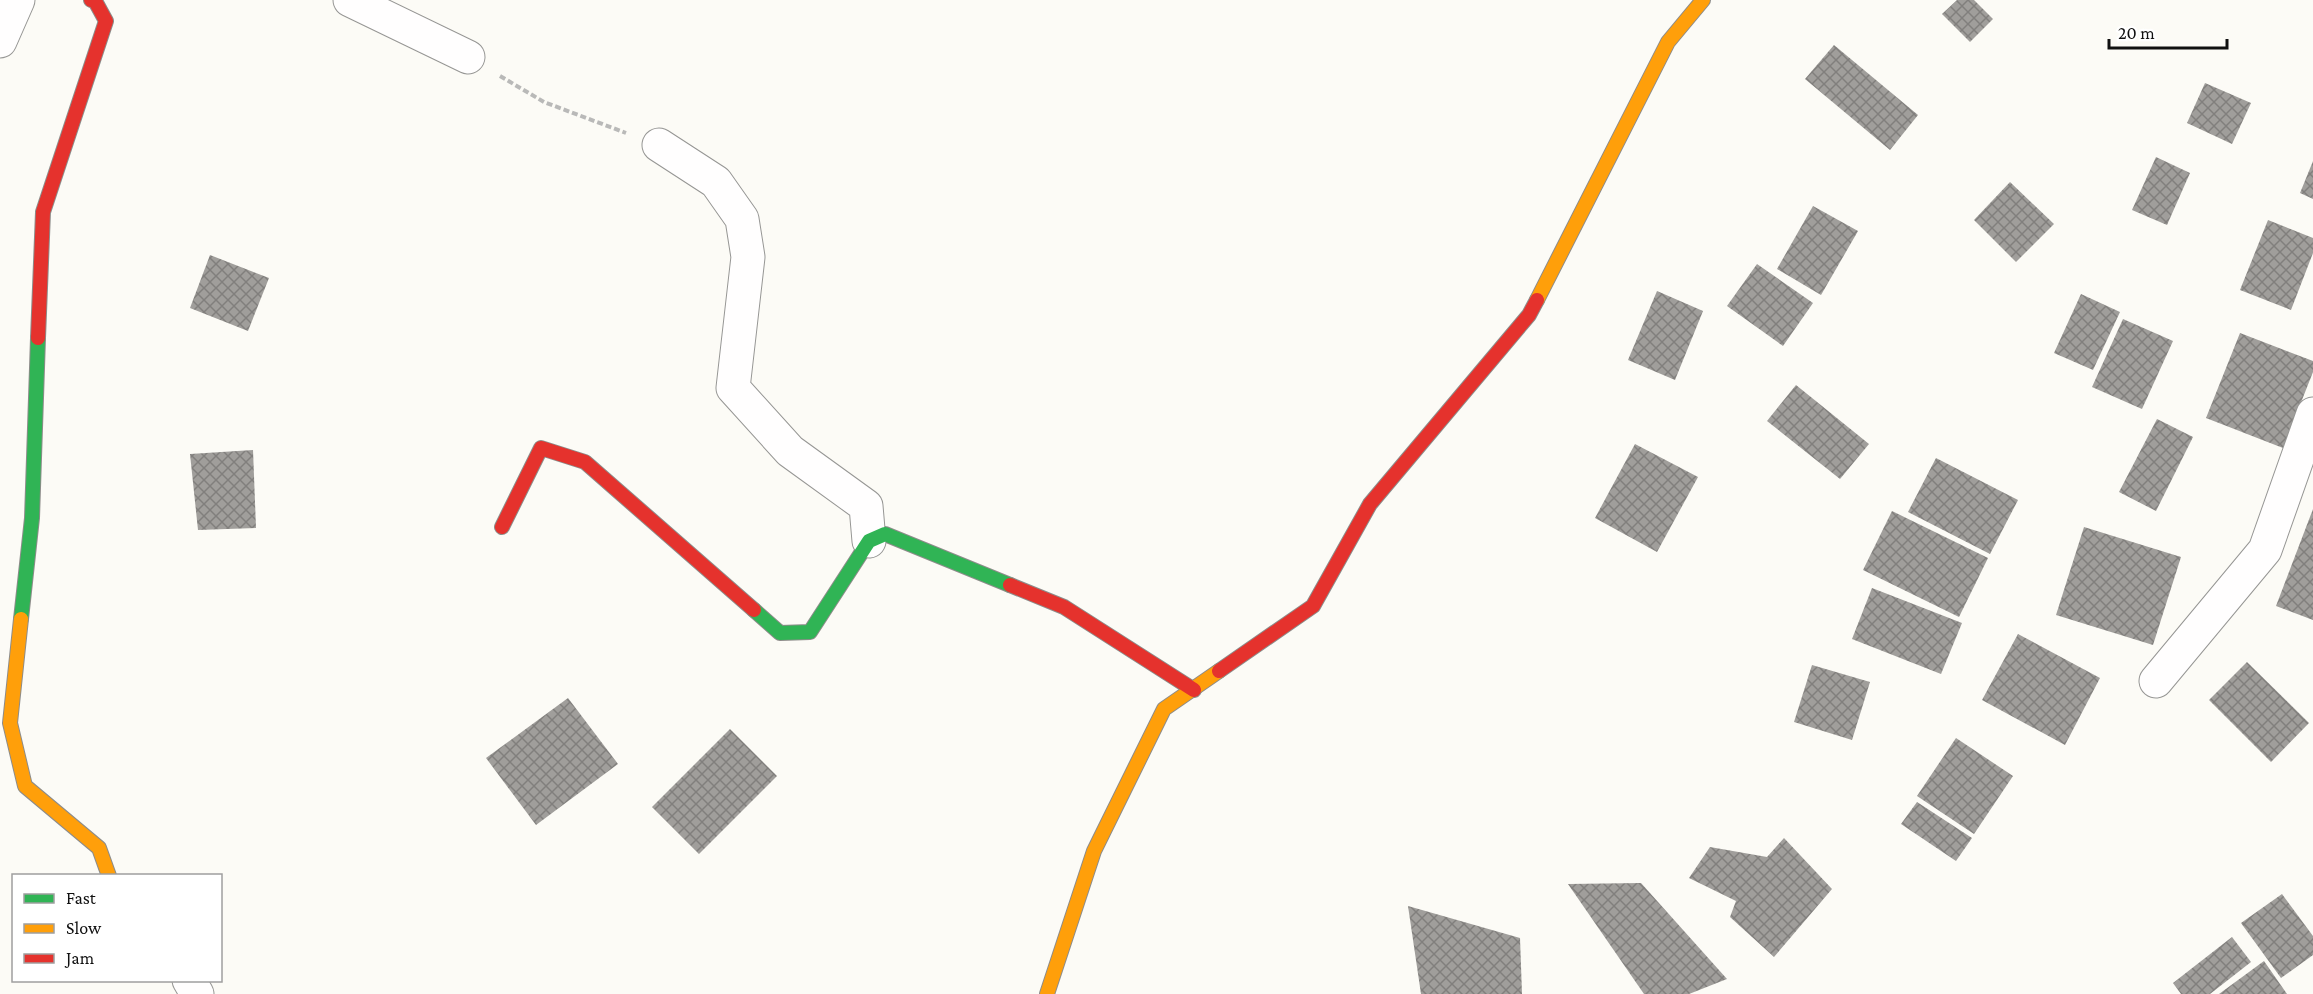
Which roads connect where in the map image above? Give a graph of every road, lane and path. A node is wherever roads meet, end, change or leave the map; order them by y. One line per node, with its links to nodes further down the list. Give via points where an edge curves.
1 (18, 0): 5 (street)
2 (96, 0): 13 (street, via 106,21 43,212 32,518 10,723 25,786 99,848)
3 (350, 0): 6 (street)
4 (1703, 0): 12 (street, via 1668,42 1529,315 1370,504 1313,606)
5 (0, 42)
6 (468, 57): 7 (path, via 544,102)
7 (659, 145): 10 (street, via 716,182 742,219 748,257 733,388 790,451 866,506)
8 (2313, 414): 11 (street, via 2265,550)
9 (502, 527): 10 (street, via 541,448 585,462 780,633 810,632)
10 (869, 541): 12 (street, via 885,534 1064,607)
11 (2156, 681)
12 (1194, 690): 14 (street, via 1164,709 1094,851)
13 (108, 874)
14 (1047, 994)

